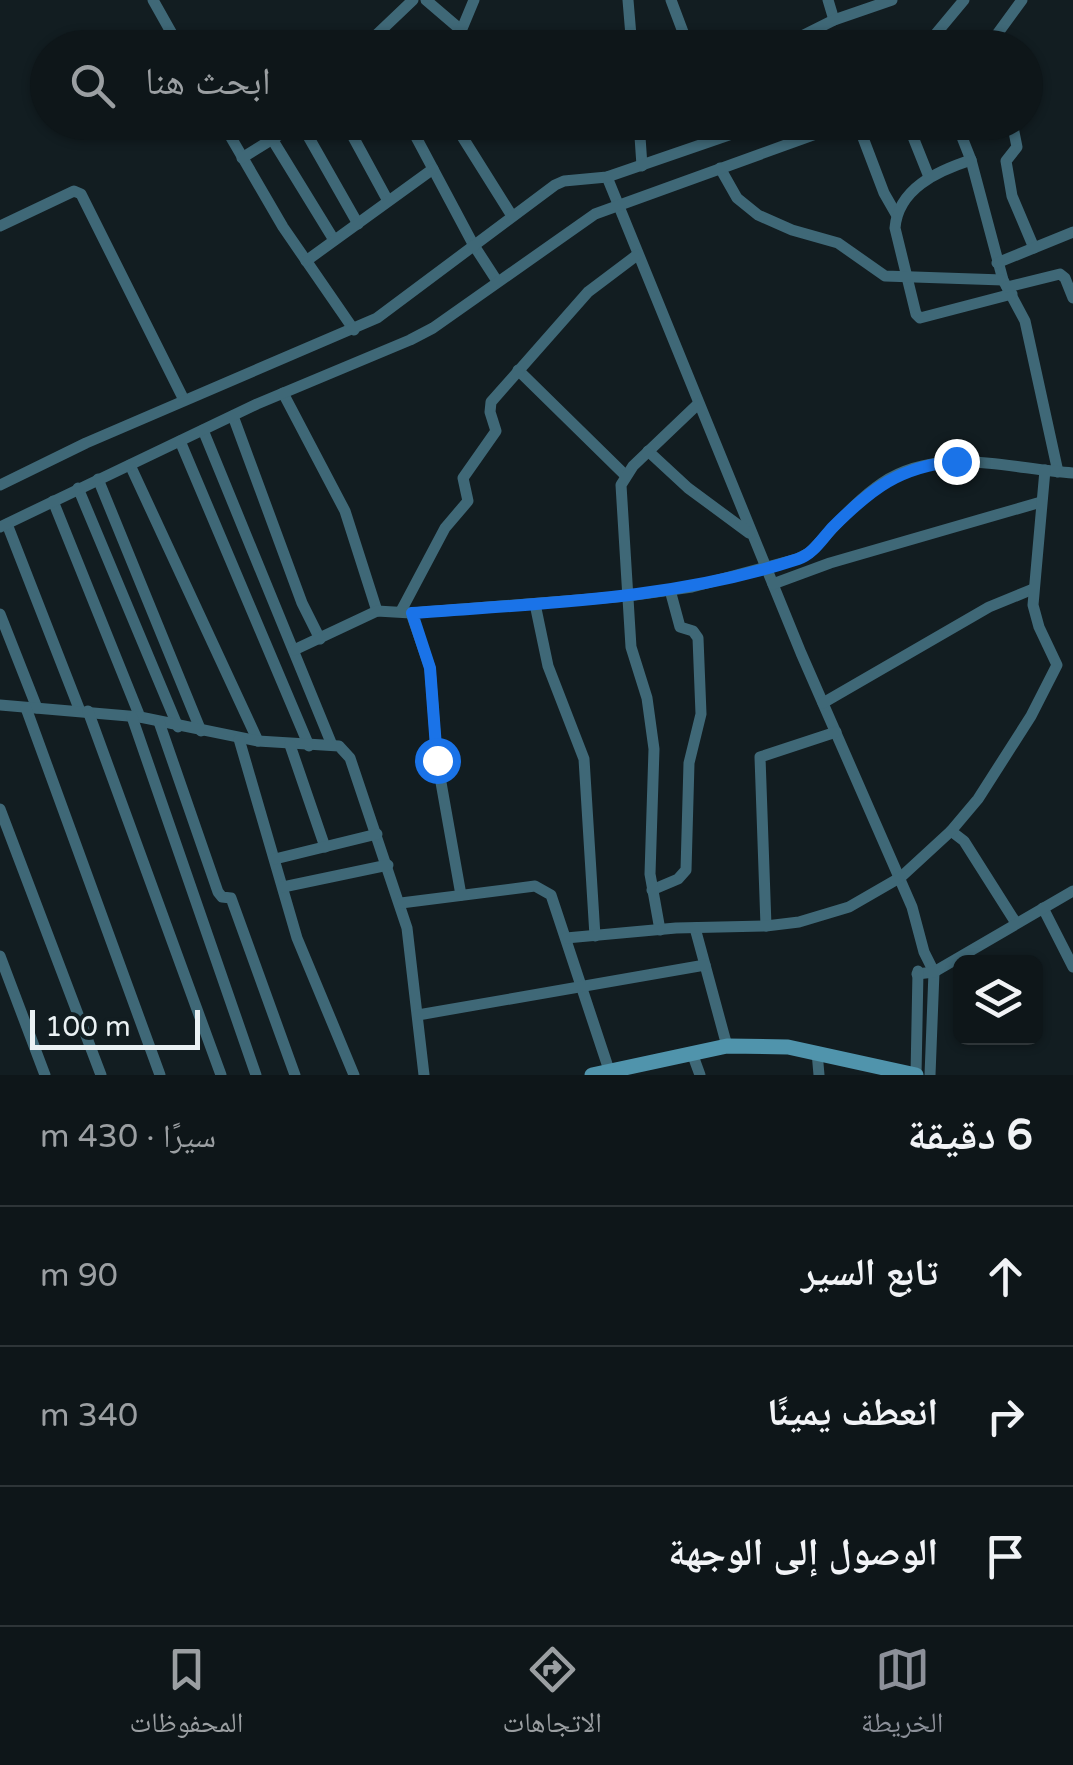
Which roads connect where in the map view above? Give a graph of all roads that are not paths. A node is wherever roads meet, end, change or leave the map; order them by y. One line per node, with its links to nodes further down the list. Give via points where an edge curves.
1 (154, 0): 12 (street)
2 (412, 0): 13 (street)
3 (426, 0): 14 (street)
4 (474, 0): 14 (street)
5 (628, 0): 15 (street)
6 (671, 0): 16 (street)
7 (828, 0): 11 (street)
8 (892, 0): 11 (street)
9 (964, 0): 18 (street)
10 (1022, 0): 19 (street)
11 (834, 20): 17 (street)
12 (170, 30)
13 (382, 30)
14 (461, 30)
15 (630, 30)
16 (682, 30)
17 (814, 30)
18 (939, 30)
19 (1001, 30)
20 (232, 140): 33 (street)
21 (272, 140): 33 (street); 47 (street)
22 (310, 140): 44 (street)
23 (355, 140): 40 (street)
24 (418, 140): 37 (street)
25 (464, 140): 43 (street)
26 (640, 140): 35 (street)
27 (716, 140): 35 (street)
28 (799, 140): 36 (street)
29 (864, 140): 42 (street)
30 (914, 140): 39 (street)
31 (963, 140): 34 (street)
32 (1016, 140): 49 (street, via 1006,161 1010,190)
33 (242, 158): 51 (street)
34 (971, 160): 39 (street); 52 (street)
35 (642, 166): 38 (street)
36 (720, 168): 41 (street); 53 (street, via 737,198 758,216 838,242 885,276)
37 (433, 169): 40 (street); 48 (street)
38 (607, 177): 41 (street); 43 (street, via 564,181)
39 (929, 177): 42 (street)
40 (388, 202): 44 (street)
41 (618, 204): 50 (street); 54 (street)
42 (896, 214): 53 (street)
43 (512, 216): 48 (street)
44 (358, 224): 47 (street)
45 (0, 226): 60 (street, via 81,194)
46 (1073, 232): 49 (street)
47 (334, 240): 51 (street)
48 (473, 244): 54 (street); 57 (street)
49 (1034, 248): 52 (street)
50 (637, 255): 58 (street, via 588,292); 61 (street)
51 (306, 261): 57 (street)
52 (997, 263): 55 (street)
53 (908, 276): 55 (street); 55 (street, via 918,318)
54 (497, 282): 59 (street, via 410,340)
55 (1008, 287): 56 (street, via 1060,274); 68 (street, via 1033,350)
56 (1073, 298)
57 (354, 330): 60 (street)
58 (518, 370): 70 (street); 85 (street, via 491,402 496,431 463,478 468,501 444,528)
59 (283, 394): 62 (street); 84 (street, via 344,511)
60 (184, 400): 72 (street)
61 (698, 404): 65 (street); 77 (street)
62 (232, 416): 63 (street); 87 (street)
63 (203, 430): 64 (street); 88 (street)
64 (180, 441): 66 (street); 102 (street)
65 (648, 451): 70 (street); 77 (street)
66 (130, 465): 71 (street); 99 (street)
67 (1044, 470): 68 (street); 75 (street); 78 (street, via 956,461 910,469 879,485 809,553)
68 (1058, 472): 69 (street)
69 (1073, 473)
70 (626, 475): 82 (street, via 621,492)
71 (98, 480): 73 (street); 96 (street)
72 (0, 485)
73 (78, 488): 74 (street); 95 (street)
74 (52, 501): 76 (street); 93 (street)
75 (1041, 502): 79 (street); 81 (street)
76 (3, 525): 92 (street)
77 (752, 536): 78 (street)
78 (765, 566): 79 (street); 80 (street)
79 (773, 584): 89 (street)
80 (670, 590): 82 (street); 111 (street, via 680,626 698,638 702,714 689,762 686,870)
81 (1032, 590): 89 (street, via 989,607); 104 (street, via 1039,627 1057,665 978,800)
82 (628, 596): 83 (street); 111 (street, via 631,648 654,749)
83 (534, 604): 85 (street); 120 (street, via 548,666 584,759)
84 (378, 611): 85 (street); 87 (street)
85 (406, 612): 113 (street, via 430,668 437,760)
86 (0, 614): 91 (street)
87 (320, 638): 88 (street)
88 (294, 650): 100 (street)
89 (824, 703): 97 (street)
90 (0, 705): 91 (street)
91 (31, 708): 92 (street); 138 (street)
92 (84, 711): 93 (street); 139 (street)
93 (136, 717): 94 (street); 140 (street)
94 (160, 722): 95 (street); 141 (street, via 218,892 231,898)
95 (178, 727): 96 (street)
96 (201, 730): 98 (street)
97 (836, 732): 109 (street); 117 (street, via 760,758)
98 (238, 739): 99 (street); 107 (street)
99 (258, 741): 101 (street)
100 (332, 744): 102 (street); 105 (street, via 348,752)
101 (290, 745): 102 (street); 106 (street)
102 (309, 746)
103 (0, 809): 137 (street)
104 (952, 831): 109 (street); 116 (street)
105 (377, 834): 106 (street); 108 (street)
106 (325, 847): 107 (street)
107 (274, 859): 110 (street)
108 (388, 864): 110 (street); 114 (street)
109 (901, 876): 117 (street, via 849,907); 122 (street)
110 (284, 887): 142 (street, via 297,938)
111 (652, 890): 119 (street)
112 (1073, 891): 115 (street)
113 (460, 896): 114 (street); 121 (street, via 541,887 551,895)
114 (401, 903): 129 (street)
115 (1043, 908): 116 (street); 125 (street)
116 (1016, 924): 126 (street)
117 (766, 926): 118 (street)
118 (695, 928): 119 (street); 124 (street)
119 (660, 930): 120 (street)
120 (595, 936): 121 (street)
121 (566, 938): 128 (street)
122 (924, 952): 126 (street); 127 (street)
123 (0, 956): 136 (street)
124 (706, 965): 128 (street); 130 (street)
125 (1073, 968)
126 (934, 972): 127 (street); 147 (street)
127 (917, 974): 146 (street)
128 (582, 986): 129 (street); 135 (street)
129 (418, 1015): 143 (street)
130 (727, 1046): 131 (street); 132 (street)
131 (817, 1052): 134 (street); 145 (street)
132 (692, 1054): 133 (street); 144 (street)
133 (653, 1068): 135 (street)
134 (877, 1070): 146 (street)
135 (599, 1074)
136 (46, 1075)
137 (101, 1075)
138 (160, 1075)
139 (221, 1075)
140 (256, 1075)
141 (294, 1075)
142 (354, 1075)
143 (424, 1075)
144 (700, 1075)
145 (818, 1075)
146 (916, 1075)
147 (930, 1075)

